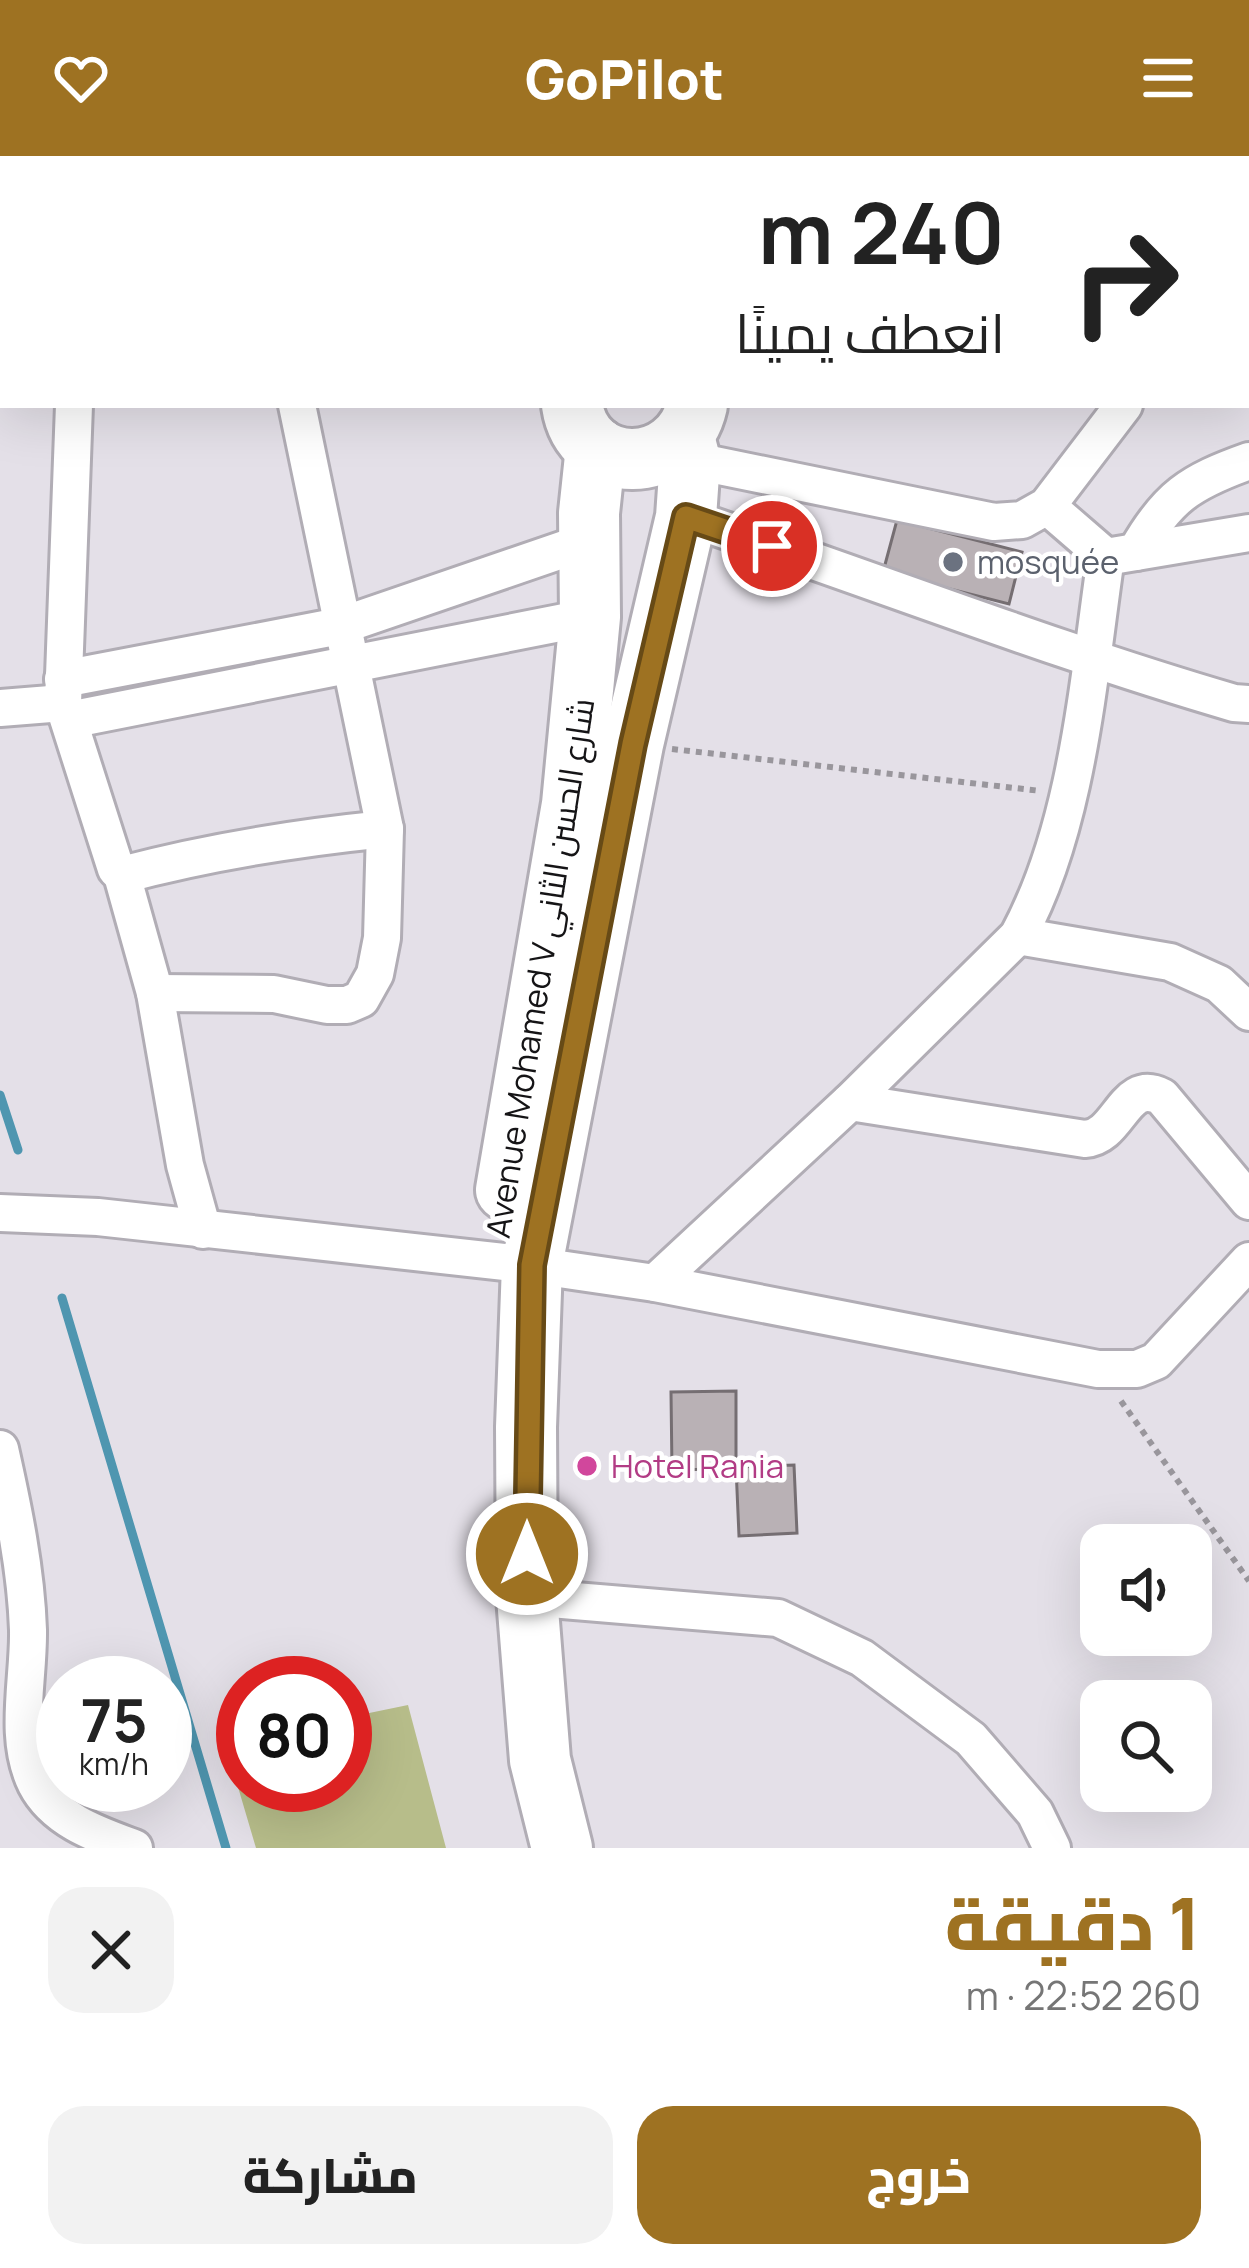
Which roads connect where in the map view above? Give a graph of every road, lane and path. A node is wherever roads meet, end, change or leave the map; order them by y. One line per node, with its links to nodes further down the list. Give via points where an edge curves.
1 (74, 408): 17 (street)
2 (298, 408): 12 (street)
3 (1122, 408): 7 (street)
4 (584, 426): 5 (highway, Avenue Mohamed V شارع الحسن الثاني, via 613,456); 9 (highway, Avenue Mohamed V شارع الحسن الثاني)
5 (689, 454): 7 (street, via 994,522 1022,520); 14 (street); 20 (highway, Avenue Mohamed V شارع الحسن الثاني)
6 (1249, 461): 10 (street, via 1176,494)
7 (1047, 506): 10 (street)
8 (1249, 533): 10 (street)
9 (588, 541): 11 (highway, Avenue Mohamed V شارع الحسن الثاني); 12 (street)
10 (1121, 555): 14 (street)
11 (590, 617): 15 (street); 32 (highway, Avenue Mohamed V شارع الحسن الثاني)
12 (340, 626): 13 (street); 15 (street)
13 (224, 651): 16 (street); 17 (street)
14 (1091, 662): 18 (street); 21 (street)
15 (349, 665): 16 (street); 22 (street)
16 (233, 688): 17 (street)
17 (65, 701): 19 (street); 23 (street)
18 (1249, 704)
19 (0, 708)
20 (633, 744): 21 (path); 32 (highway, Avenue Mohamed V شارع الحسن الثاني)
21 (1069, 794): 24 (street)
22 (385, 829): 23 (street); 25 (street, via 382,938 361,999 327,1005 274,994)
23 (122, 875): 25 (street)
24 (1018, 936): 26 (street, via 1170,962 1219,984); 27 (street)
25 (155, 993): 30 (street)
26 (1249, 1012)
27 (850, 1102): 28 (street, via 1095,1139 1130,1099 1150,1091); 33 (street)
28 (1249, 1201)
29 (0, 1213): 30 (street)
30 (202, 1230): 32 (street)
31 (1249, 1261): 34 (street, via 1156,1360 1137,1370)
32 (514, 1263): 33 (street); 37 (highway, Avenue Mohamed V شارع الحسن الثاني); 39 (highway, Avenue Mohamed V شارع الحسن الثاني, via 498,1623)
33 (655, 1283): 34 (street)
34 (1098, 1369): 36 (path)
35 (0, 1449): 38 (street, via 28,1628 24,1747 37,1786 78,1825)
36 (1249, 1581)
37 (527, 1597): 40 (highway, Avenue Mohamed V شارع الحسن الثاني, via 540,1760); 41 (street, via 778,1618 862,1658 971,1739 1035,1813)
38 (134, 1848)
39 (526, 1848)
40 (562, 1848)
41 (1052, 1848)

